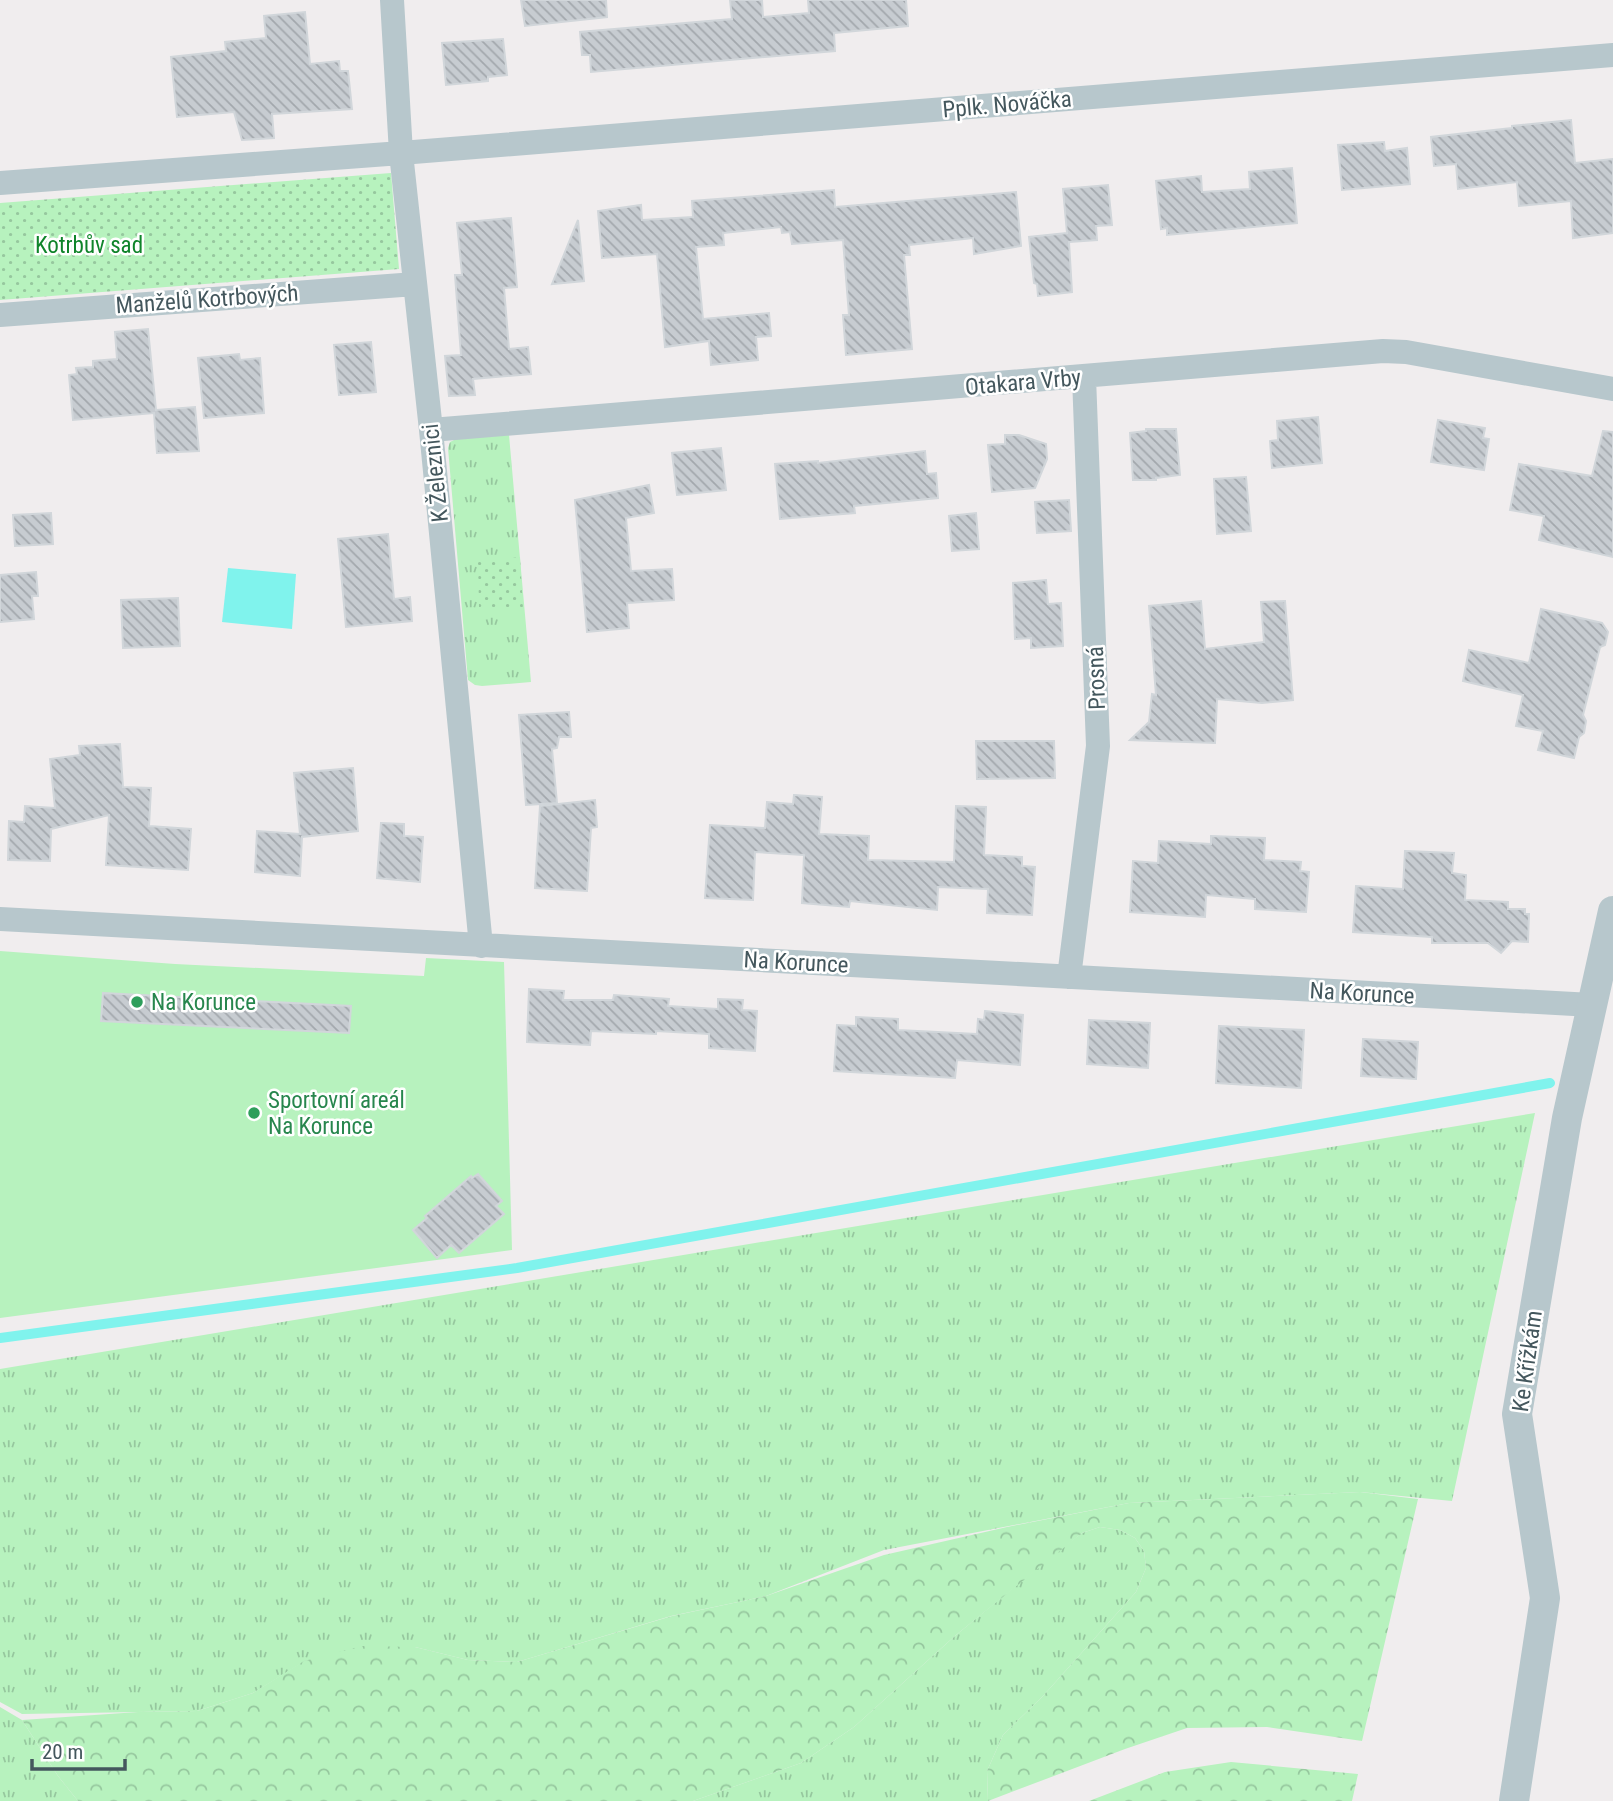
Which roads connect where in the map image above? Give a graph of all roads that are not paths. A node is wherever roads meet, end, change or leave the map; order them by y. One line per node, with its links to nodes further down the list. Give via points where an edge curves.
1 (392, 0): 3 (street, K Železnici)
2 (1613, 55): 3 (street, Pplk. Nováčka)
3 (401, 153): 4 (street); 5 (street, K Železnici)
4 (0, 183)
5 (415, 284): 6 (street, Manželů Kotrbových); 9 (street, K Železnici)
6 (0, 315)
7 (1084, 377): 8 (street, Otakara Vrby, via 1383,351); 9 (street, Otakara Vrby); 13 (street, Prosná, via 1098,746)
8 (1613, 389)
9 (431, 430): 12 (street, K Železnici)
10 (1613, 911): 14 (street, Ke Křížkám)
11 (0, 919): 12 (street, Na Korunce)
12 (481, 946): 13 (street, Na Korunce)
13 (1069, 977): 14 (street, Na Korunce)
14 (1592, 1005): 15 (street, Ke Křížkám, via 1567,1118 1517,1414 1545,1598)
15 (1514, 1801)

